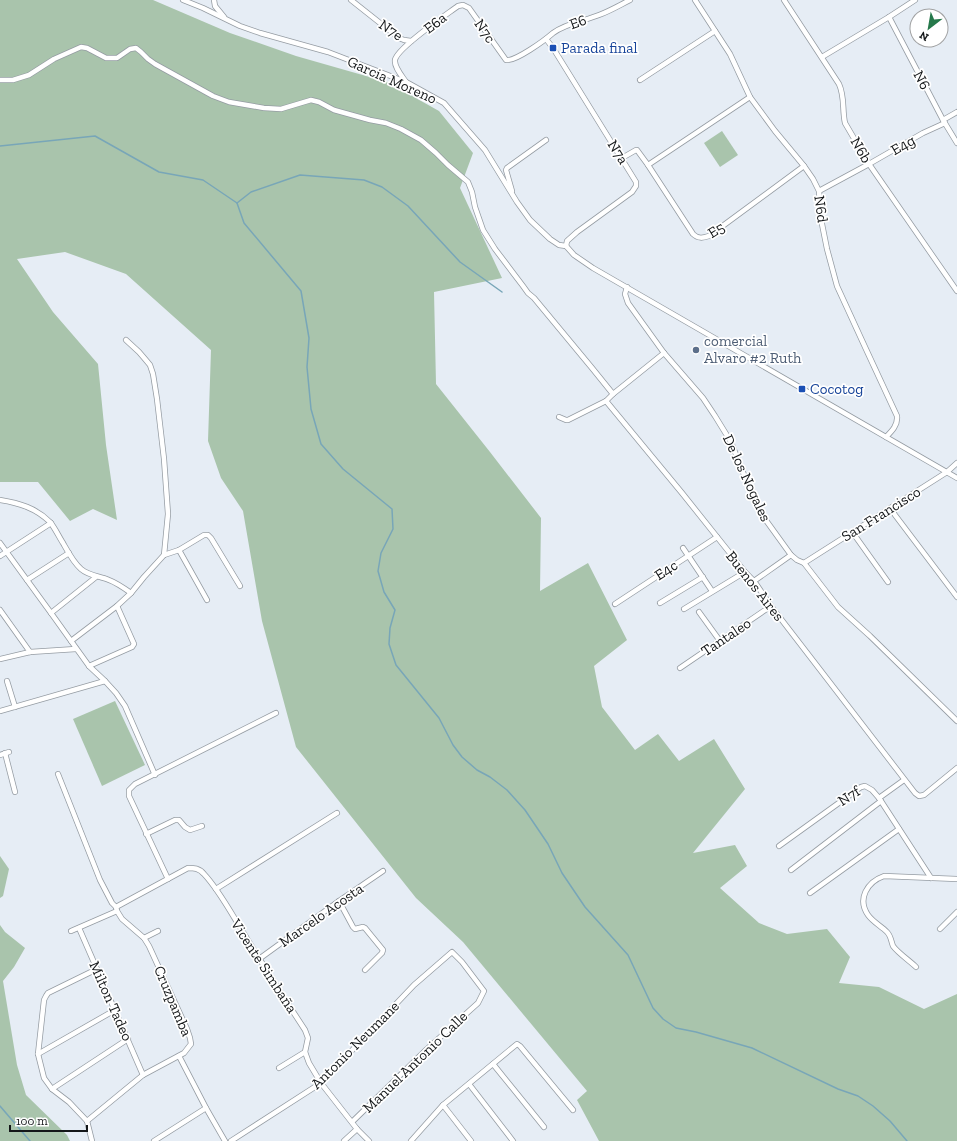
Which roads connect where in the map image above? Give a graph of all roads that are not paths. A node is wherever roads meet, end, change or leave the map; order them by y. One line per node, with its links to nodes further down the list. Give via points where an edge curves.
1 (182, 0): 10 (street, Garcia Moreno)
2 (214, 0): 10 (street, via 215,6)
3 (351, 0): 13 (street, N7e, via 399,38)
4 (630, 0): 12 (street, E6, via 554,32)
5 (695, 0): 11 (street, N6d)
6 (784, 0): 14 (street, N6b)
7 (915, 0): 9 (street)
8 (460, 5): 13 (street, E6a); 15 (street, N7c, via 472,11)
9 (889, 17): 14 (street); 21 (street, N6)
10 (228, 21): 18 (street, Garcia Moreno, via 260,34 328,52)
11 (715, 31): 17 (street); 19 (street, N6d, via 730,54)
12 (546, 39): 15 (street, E6, via 516,58); 24 (street, N7a)
13 (411, 41): 18 (street, N7e, via 395,59 395,64)
14 (822, 57): 25 (street, N6b, via 842,91 845,123)
15 (508, 60)
16 (0, 80): 35 (street, via 13,80 29,75 54,59 81,47 106,58 117,58 136,48 155,64 213,96 230,102 281,109 311,100 334,110 401,129 421,140 468,182 483,230 495,249 528,293)
17 (640, 80)
18 (406, 82): 29 (street, Garcia Moreno, via 444,103 485,150)
19 (750, 96): 26 (street); 27 (street, N6d)
20 (957, 112): 21 (street, E4g)
21 (944, 122): 23 (street, N6); 25 (street, E4g)
22 (546, 140): 29 (street, via 506,168)
23 (957, 142)
24 (622, 158): 26 (street, via 637,150); 30 (street, N7a, via 636,182 634,189 577,232 567,241)
25 (869, 164): 28 (street, E4g); 32 (street, N6b)
26 (648, 165): 27 (street, E5, via 693,234 701,238 709,236)
27 (804, 166): 28 (street, N6d)
28 (819, 191): 38 (street, N6d, via 827,249 837,286 897,416 894,428)
29 (513, 194): 30 (street, Garcia Moreno, via 534,226 559,245)
30 (566, 246): 31 (street, Garcia Moreno, via 577,257)
31 (627, 287): 34 (street, De los Nogales, via 625,294 628,303); 38 (street, Garcia Moreno)
32 (957, 291)
33 (126, 340): 52 (street, via 150,365 153,374 168,514)
34 (664, 353): 35 (street); 53 (street, De los Nogales, via 703,398 727,434 756,504)
35 (613, 394): 36 (street)
36 (606, 402): 37 (street, via 568,420); 46 (street, Buenos Aires)
37 (559, 417)
38 (886, 437): 40 (street, Garcia Moreno)
39 (957, 464): 40 (street, San Francisco)
40 (947, 472): 41 (street, Garcia Moreno); 43 (street, San Francisco)
41 (957, 478)
42 (0, 500): 44 (street, via 26,505)
43 (891, 508): 45 (street, San Francisco); 66 (street)
44 (50, 523): 50 (street); 51 (street)
45 (853, 533): 56 (street, San Francisco); 62 (street)
46 (718, 537): 55 (street, E4c); 57 (street, Buenos Aires)
47 (0, 543): 50 (street)
48 (683, 548): 55 (street)
49 (179, 550): 52 (street); 63 (street, via 208,535); 67 (street)
50 (7, 551): 54 (street); 60 (street)
51 (68, 553): 58 (street, via 82,570); 60 (street)
52 (164, 555): 65 (street)
53 (791, 555): 56 (street, De los Nogales); 61 (street)
54 (0, 556)
55 (688, 556): 59 (street); 69 (street, E4c)
56 (804, 563): 88 (street, De los Nogales, via 838,607)
57 (745, 572): 61 (street, Buenos Aires); 64 (street)
58 (96, 577): 65 (street, via 114,582); 75 (street)
59 (703, 577): 64 (street); 68 (street)
60 (27, 580): 75 (street)
61 (754, 581): 71 (street, Buenos Aires)
62 (888, 582)
63 (240, 586)
64 (712, 591): 72 (street)
65 (131, 593): 70 (street)
66 (957, 597)
67 (207, 600)
68 (660, 603)
69 (615, 604)
70 (117, 606): 76 (street); 81 (street, via 134,644)
71 (771, 606): 77 (street, Tantaleo); 93 (street, Buenos Aires)
72 (684, 609)
73 (0, 610): 79 (street)
74 (699, 612): 77 (street)
75 (51, 613): 76 (street)
76 (71, 641): 78 (street)
77 (720, 641): 82 (street, Tantaleo)
78 (76, 649): 79 (street); 81 (street)
79 (30, 652): 80 (street)
80 (0, 658)
81 (89, 666): 84 (street)
82 (680, 668)
83 (7, 681): 85 (street)
84 (105, 681): 85 (street); 92 (street, via 125,706)
85 (15, 707): 86 (street)
86 (0, 711)
87 (276, 713): 92 (street)
88 (957, 721)
89 (5, 753): 94 (street)
90 (957, 768): 93 (street, Buenos Aires, via 922,796 915,793)
91 (58, 774): 109 (street, Cruzpamba, via 100,880)
92 (154, 775): 99 (street, via 135,784 128,792)
93 (904, 780): 95 (street)
94 (15, 792)
95 (880, 800): 98 (street, N7f); 100 (street, N7f, via 872,790 866,786 861,787); 101 (street)
96 (337, 813): 106 (street)
97 (202, 826): 99 (street, via 190,830 185,828 180,820 175,820)
98 (899, 829): 103 (street, N7f); 107 (street)
99 (146, 834): 104 (street)
100 (779, 846)
101 (791, 870)
102 (383, 871): 108 (street, Marcelo Acosta)
103 (931, 878): 105 (street); 118 (street, via 877,878 869,885 863,901 868,915 887,932 894,948)
104 (168, 879): 106 (street, Vicente Simbaña, via 188,868 195,868 204,873); 109 (street, Vicente Simbaña)
105 (957, 879)
106 (216, 889): 117 (street, Vicente Simbaña)
107 (810, 893)
108 (339, 901): 117 (street, Marcelo Acosta); 120 (street, via 353,927 365,928 383,950)
109 (116, 909): 111 (street, Vicente Simbaña); 115 (street, Cruzpamba, via 122,919)
110 (957, 912): 112 (street)
111 (79, 928): 113 (street, Vicente Simbaña); 119 (street, Milton Tadeo)
112 (940, 929)
113 (71, 931)
114 (158, 931): 115 (street)
115 (144, 938): 125 (street, Cruzpamba, via 190,1038 191,1044)
116 (452, 952): 129 (street, Antonio Neumane, via 414,985); 136 (street, Manuel Antonio Calle, via 484,993 478,1003)
117 (259, 959): 123 (street, Vicente Simbaña, via 305,1030 308,1038)
118 (916, 967)
119 (97, 969): 121 (street, Milton Tadeo); 124 (street, via 48,993 44,1000)
120 (365, 970)
121 (115, 1010): 122 (street, Milton Tadeo); 124 (street)
122 (128, 1039): 128 (street, Milton Tadeo); 131 (street)
123 (305, 1052): 127 (street); 129 (street, Vicente Simbaña)
124 (38, 1054): 131 (street, via 44,1078)
125 (179, 1056): 128 (street); 133 (street, Cruzpamba)
126 (493, 1064): 130 (street); 134 (street, via 517,1044); 137 (street)
127 (279, 1068)
128 (143, 1075): 135 (street)
129 (321, 1083): 136 (street, Vicente Simbaña); 142 (street, Antonio Neumane)
130 (468, 1084): 132 (street); 147 (street)
131 (52, 1089): 135 (street)
132 (443, 1105): 145 (street); 146 (street)
133 (206, 1108): 140 (street); 141 (street, Cruzpamba)
134 (573, 1110)
135 (87, 1121): 139 (street)
136 (352, 1122): 138 (street, Vicente Simbaña)
137 (544, 1128)
138 (358, 1129): 143 (street); 144 (street, Vicente Simbaña)
139 (92, 1141)
140 (154, 1141)
141 (225, 1141)
142 (231, 1141)
143 (344, 1141)
144 (369, 1141)
145 (411, 1141)
146 (471, 1141)
147 (513, 1141)

